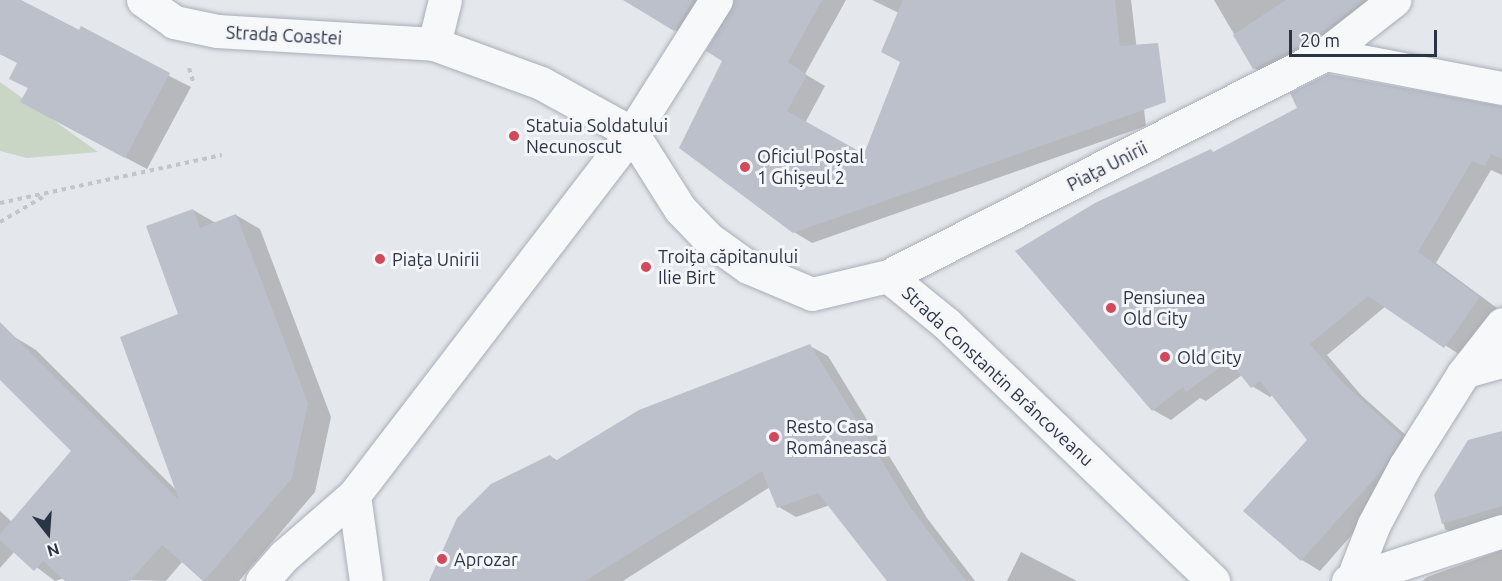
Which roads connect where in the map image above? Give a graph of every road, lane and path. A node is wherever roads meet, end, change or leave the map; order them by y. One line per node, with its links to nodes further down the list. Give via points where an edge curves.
1 (142, 0): 5 (street, Strada Coastei, via 174,22 217,31)
2 (445, 0): 5 (street)
3 (716, 0): 8 (street)
4 (1394, 0): 6 (street, Piața Unirii)
5 (434, 44): 8 (street, via 541,83)
6 (1325, 54): 7 (street); 13 (street, Piața Unirii)
7 (1502, 88)
8 (632, 132): 13 (street, Strada Constantin Brâncoveanu, via 680,208 748,267 812,294); 17 (street)
9 (222, 155): 10 (path)
10 (51, 193): 11 (path); 12 (path)
11 (0, 203)
12 (0, 222)
13 (888, 276): 22 (street, Strada Constantin Brâncoveanu, via 947,324)
14 (1502, 324): 16 (street)
15 (1502, 363): 16 (lane)
16 (1463, 374): 19 (street, via 1379,514)
17 (354, 495): 20 (street, via 284,556); 21 (street)
18 (1502, 531): 19 (street)
19 (1350, 580)
20 (262, 581)
21 (366, 581)
22 (1213, 581)

